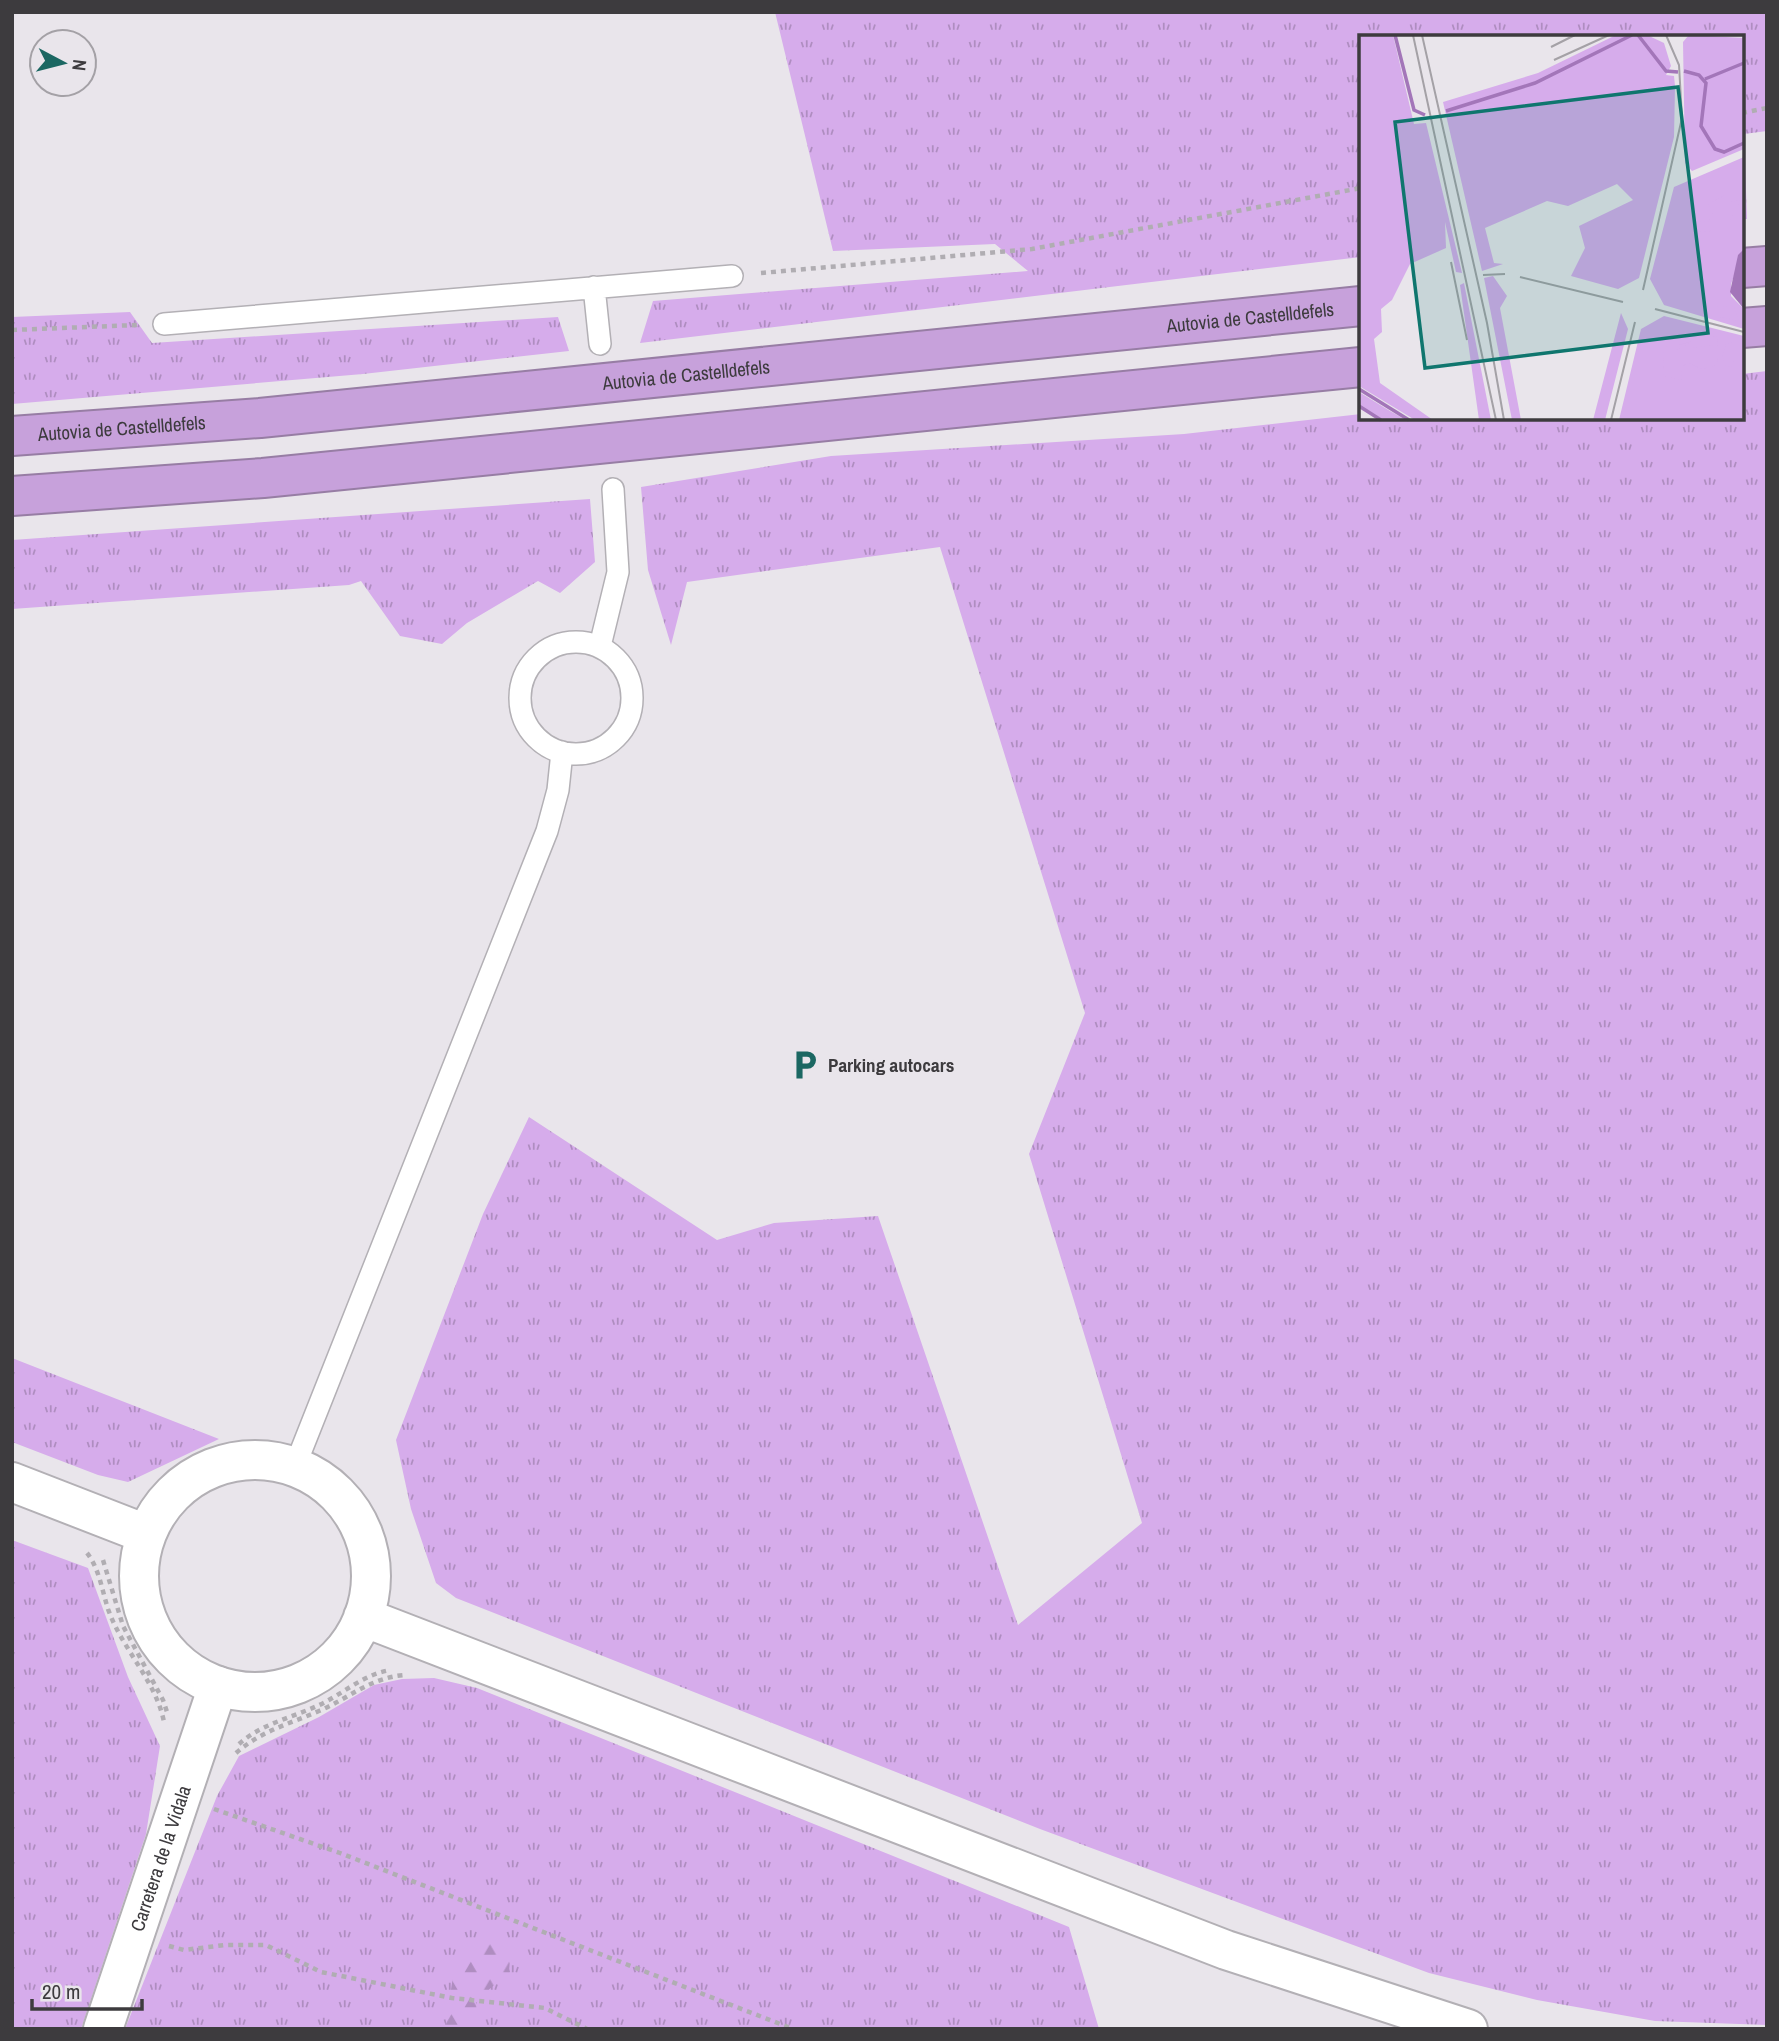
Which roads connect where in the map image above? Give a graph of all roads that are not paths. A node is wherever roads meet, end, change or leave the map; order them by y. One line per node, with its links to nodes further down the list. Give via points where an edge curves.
1 (1767, 266): 2 (highway)
2 (1744, 268)
3 (732, 276): 4 (lane)
4 (594, 287): 6 (lane); 9 (lane)
5 (1359, 306): 11 (highway, Autovia de Castelldefels, via 260,418)
6 (164, 324)
7 (1767, 326): 8 (highway)
8 (1744, 328)
9 (600, 344)
10 (1359, 367): 13 (highway, via 263,478)
11 (12, 436)
12 (613, 489): 14 (lane, via 618,572)
13 (12, 496)
14 (600, 646): 15 (lane, via 614,656 631,681 629,719 621,733 597,751); 15 (lane, via 564,643 546,650 527,671 521,688 524,720 547,746)
15 (562, 752): 16 (lane, via 547,831)
16 (295, 1466): 18 (street, via 239,1460 211,1467 185,1482 160,1507); 19 (street, via 342,1498 359,1525 369,1554 370,1585)
17 (12, 1482): 18 (street)
18 (146, 1534): 20 (street, via 139,1567 141,1601 153,1632 174,1660)
19 (363, 1617): 20 (street, via 336,1659 311,1678 281,1689 249,1692); 22 (street, via 1226,1950)
20 (218, 1686): 21 (street, Carretera de la Vidala)
21 (103, 2029)
22 (1468, 2029)

